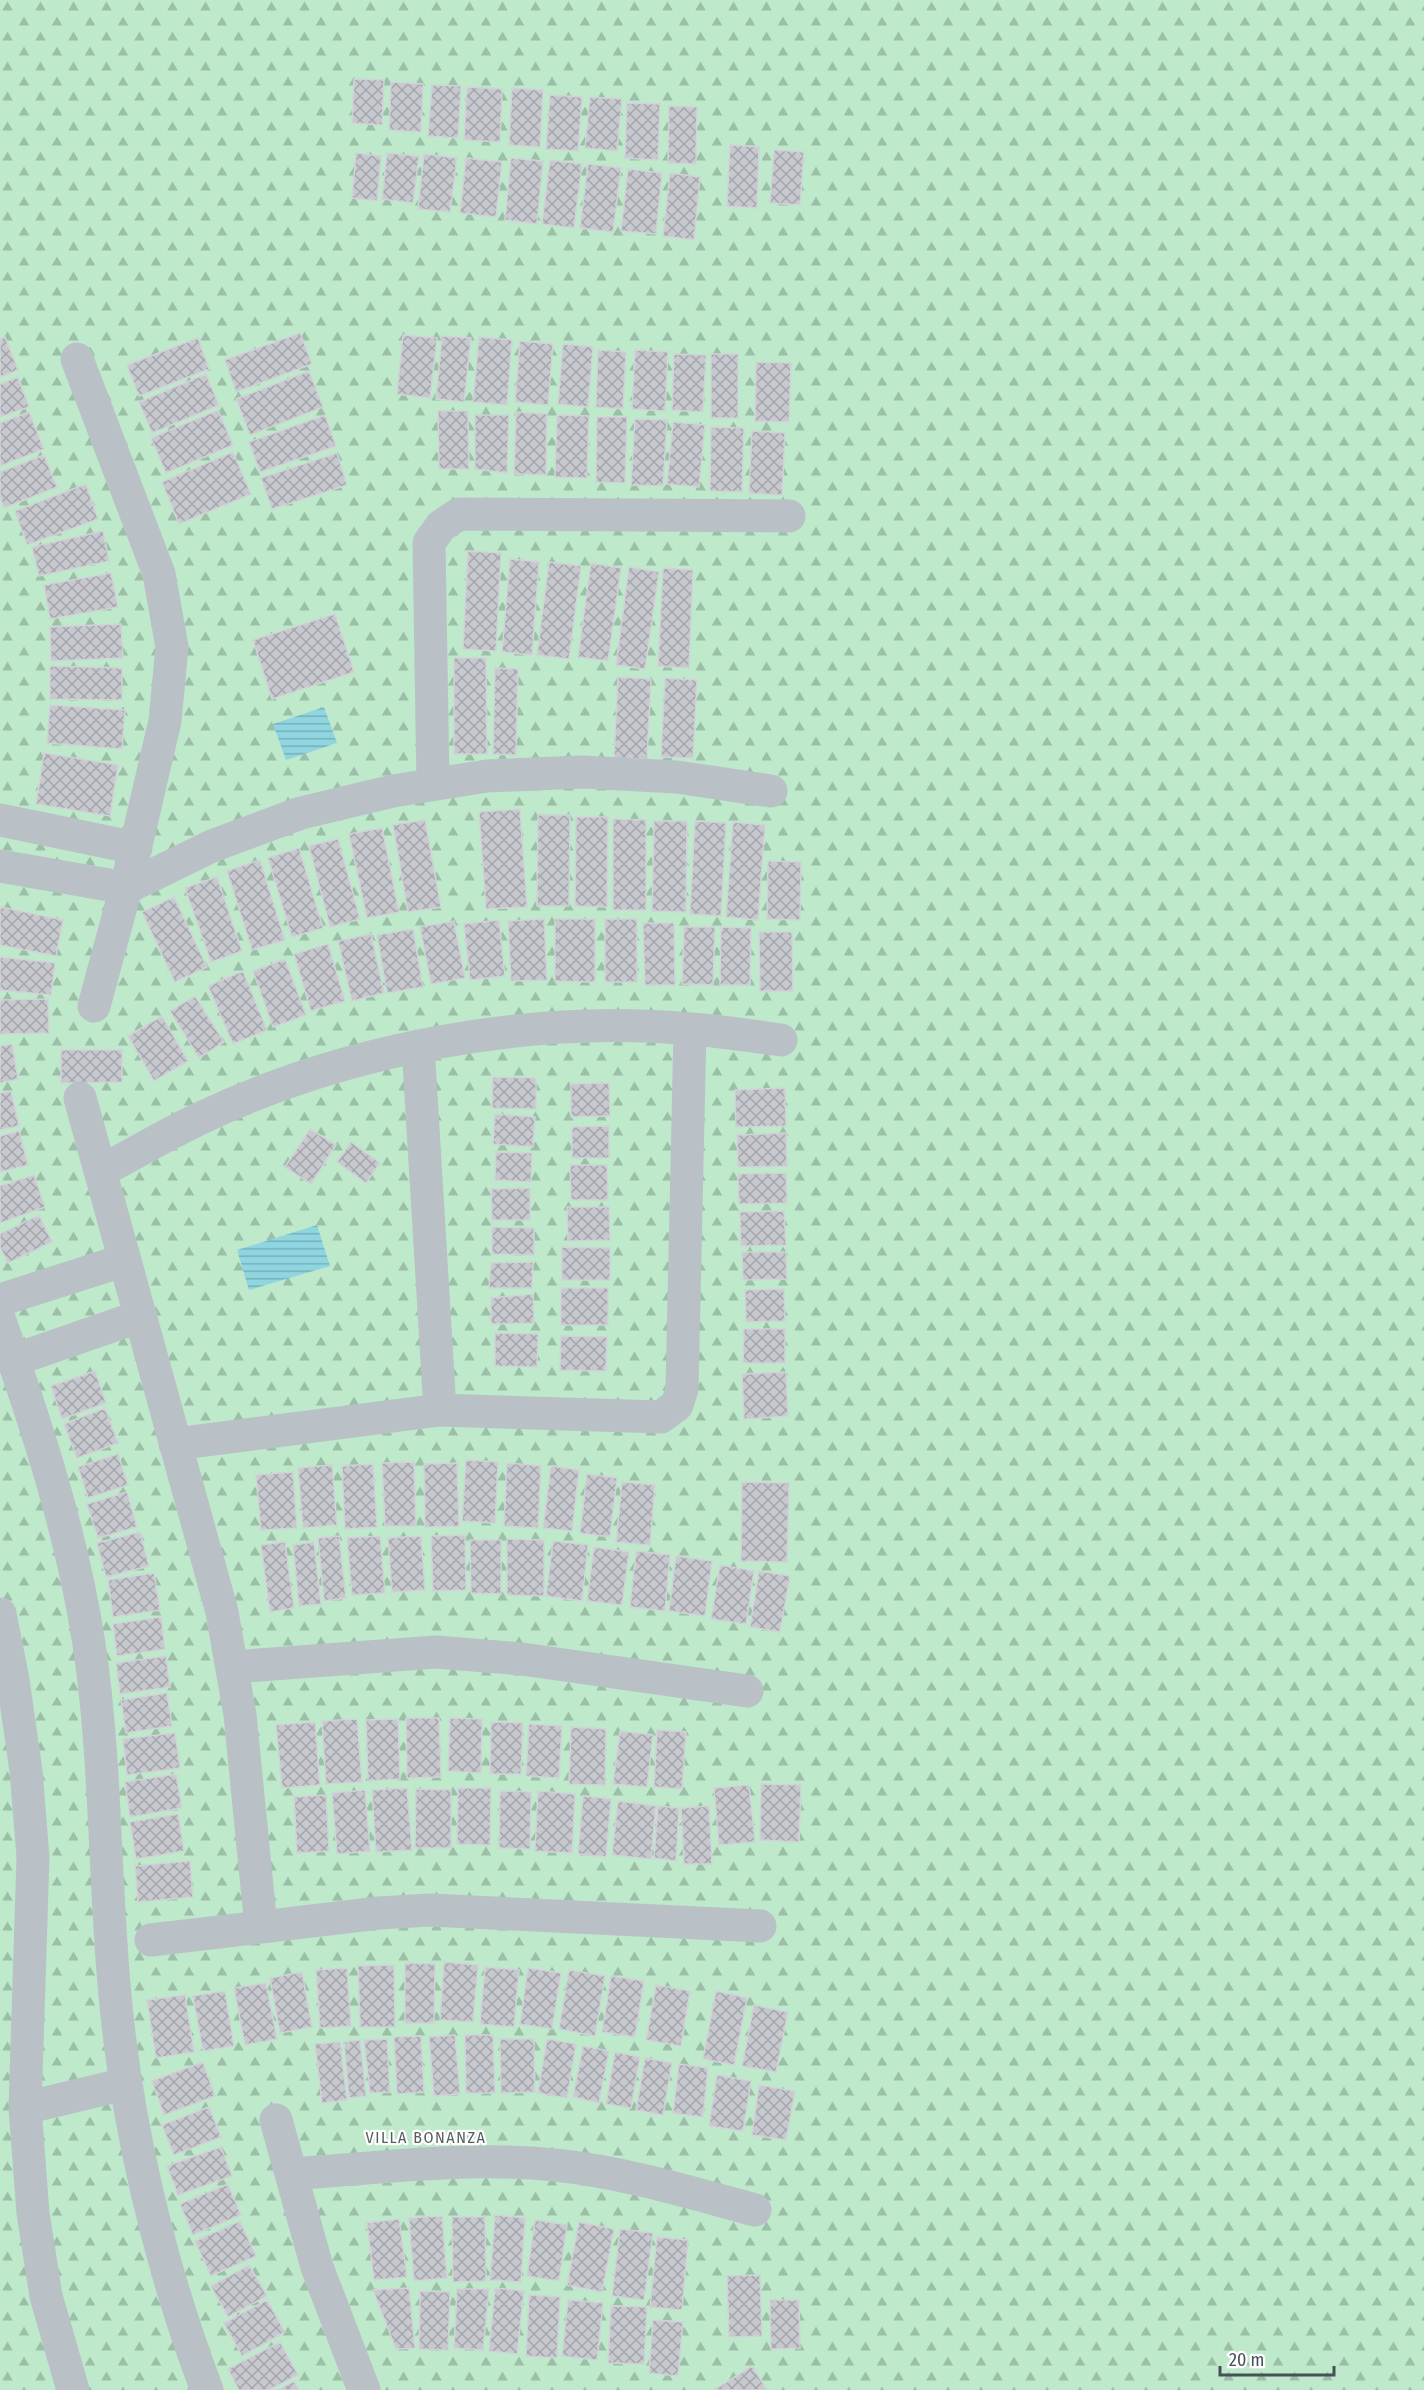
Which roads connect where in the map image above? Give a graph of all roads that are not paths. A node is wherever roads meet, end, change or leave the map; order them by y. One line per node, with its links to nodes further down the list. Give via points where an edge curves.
1 (77, 359): 6 (street, via 159,574 172,646 165,721)
2 (789, 516): 3 (street, via 459,514 441,526 429,543)
3 (433, 784): 4 (street, via 487,776 582,772 677,777); 8 (street, via 301,813 212,846)
4 (771, 791)
5 (0, 820): 6 (street)
6 (136, 848): 8 (street)
7 (0, 867): 8 (street)
8 (126, 888): 9 (street)
9 (94, 1006)
10 (690, 1029): 11 (street); 12 (street, via 598,1026 507,1032); 20 (street, via 681,1389 677,1405 661,1417)
11 (781, 1040)
12 (418, 1046): 14 (street, via 307,1075 201,1118); 20 (street)
13 (80, 1098): 14 (street)
14 (101, 1171): 15 (street)
15 (125, 1260): 16 (street); 17 (street)
16 (0, 1300)
17 (141, 1316): 19 (street); 21 (street)
18 (0, 1321): 19 (street)
19 (14, 1360): 28 (street, via 68,1539 89,1644 102,1750 111,1953)
20 (440, 1410): 21 (street)
21 (175, 1444): 23 (street, via 222,1612)
22 (0, 1614): 29 (street, via 26,1771 33,1857)
23 (232, 1666): 24 (street, via 447,1653 522,1659); 26 (street)
24 (747, 1691)
25 (760, 1926): 26 (street, via 430,1910)
26 (261, 1927): 27 (street)
27 (151, 1940)
28 (125, 2084): 29 (street); 34 (street, via 166,2268)
29 (25, 2108): 33 (street, via 33,2212 46,2296)
30 (276, 2120): 31 (street)
31 (291, 2174): 32 (street, via 479,2161 555,2165 631,2177); 35 (street, via 317,2266)
32 (755, 2210)
33 (73, 2390)
34 (207, 2390)
35 (364, 2390)

